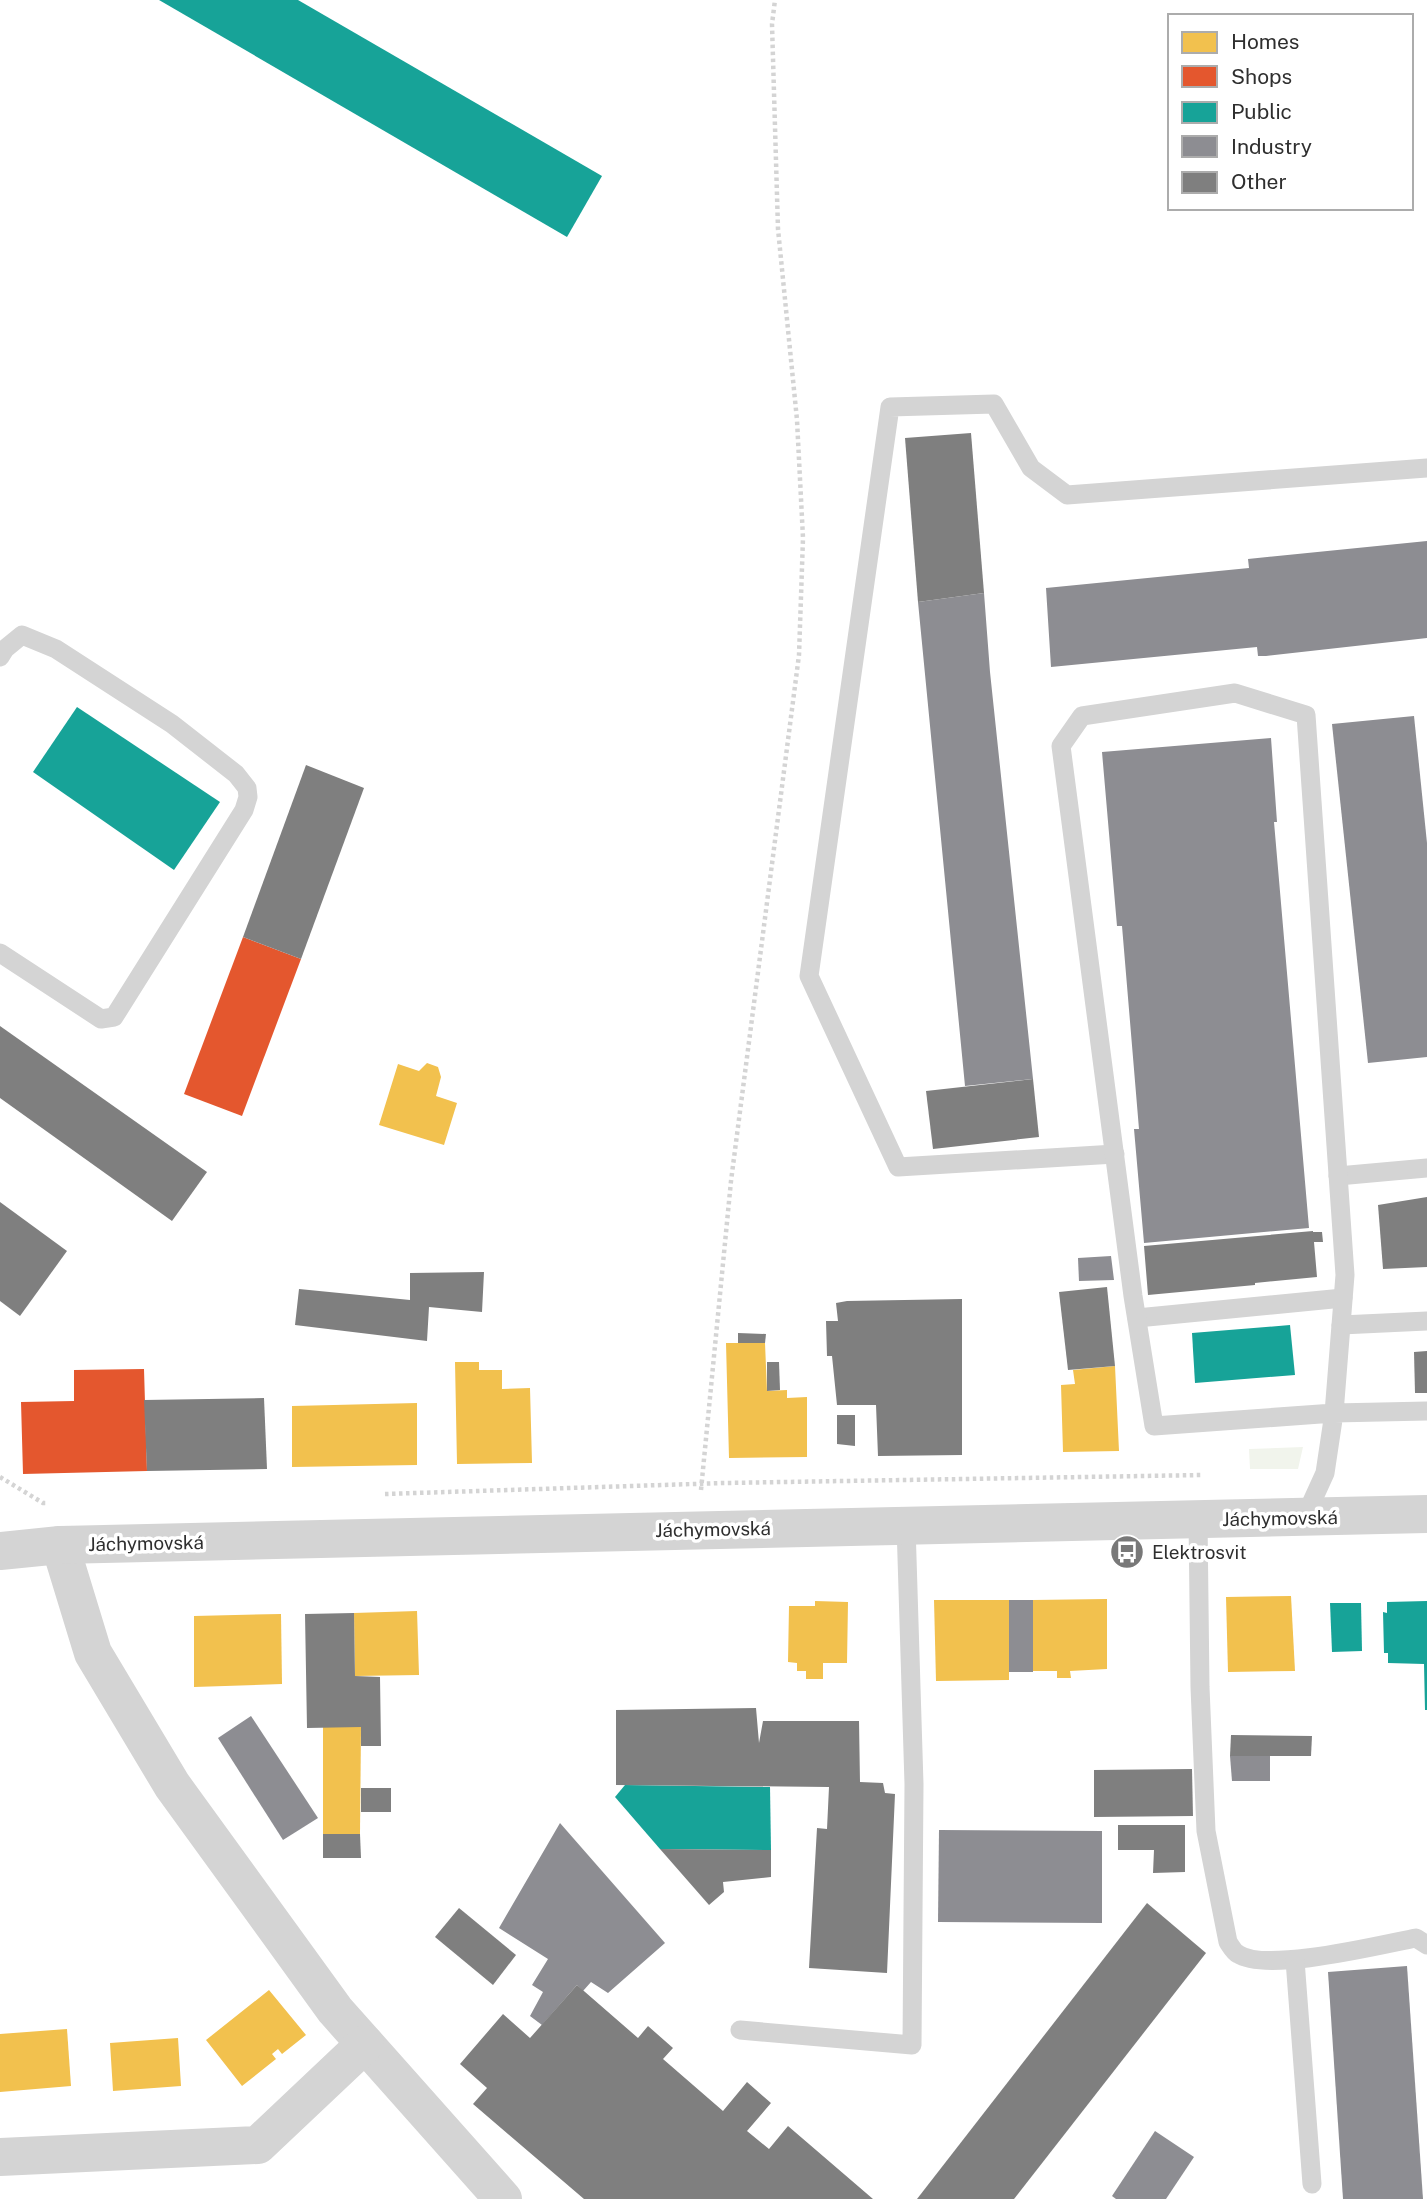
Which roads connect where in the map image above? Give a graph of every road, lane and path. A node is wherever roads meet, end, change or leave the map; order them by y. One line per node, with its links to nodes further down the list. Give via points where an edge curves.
1 (775, 0): 16 (path, via 778,229 797,420 803,538 799,655 732,1181)
2 (1427, 468): 5 (lane, via 1067,495 1031,468 994,404 890,407 809,976 898,1167)
3 (0, 657): 4 (lane, via 22,635 56,649 172,724 243,781 248,797 114,1017 101,1018)
4 (0, 953)
5 (1115, 1154): 7 (lane, via 1061,746 1082,716 1235,693 1306,716); 9 (lane)
6 (1427, 1168): 7 (lane)
7 (1338, 1176): 8 (lane)
8 (1343, 1298): 9 (lane); 11 (lane)
9 (1136, 1318): 13 (lane, via 1154,1426)
10 (1427, 1321): 11 (lane)
11 (1341, 1325): 13 (lane)
12 (1427, 1411): 13 (lane)
13 (1334, 1413): 20 (lane, via 1325,1473)
14 (1214, 1475): 16 (path)
15 (0, 1477): 18 (path, via 43,1503)
16 (701, 1485): 17 (path); 23 (path)
17 (372, 1494)
18 (56, 1503)
19 (1427, 1514): 20 (street, Jáchymovská)
20 (1305, 1517): 21 (street, Jáchymovská)
21 (1198, 1519): 22 (street, Jáchymovská); 27 (lane, via 1206,1831 1228,1942 1237,1954 1254,1960)
22 (906, 1525): 23 (street, Jáchymovská); 28 (lane, via 914,1784 912,2045)
23 (698, 1530): 24 (street, Jáchymovská)
24 (60, 1545): 25 (street, Jáchymovská); 29 (street, via 93,1653 172,1785 335,2010)
25 (0, 1551)
26 (1427, 1944): 27 (lane, via 1416,1938)
27 (1295, 1960): 31 (lane)
28 (740, 2030)
29 (365, 2044): 30 (street, via 258,2145); 32 (street)
30 (0, 2157)
31 (1312, 2184)
32 (503, 2199)

